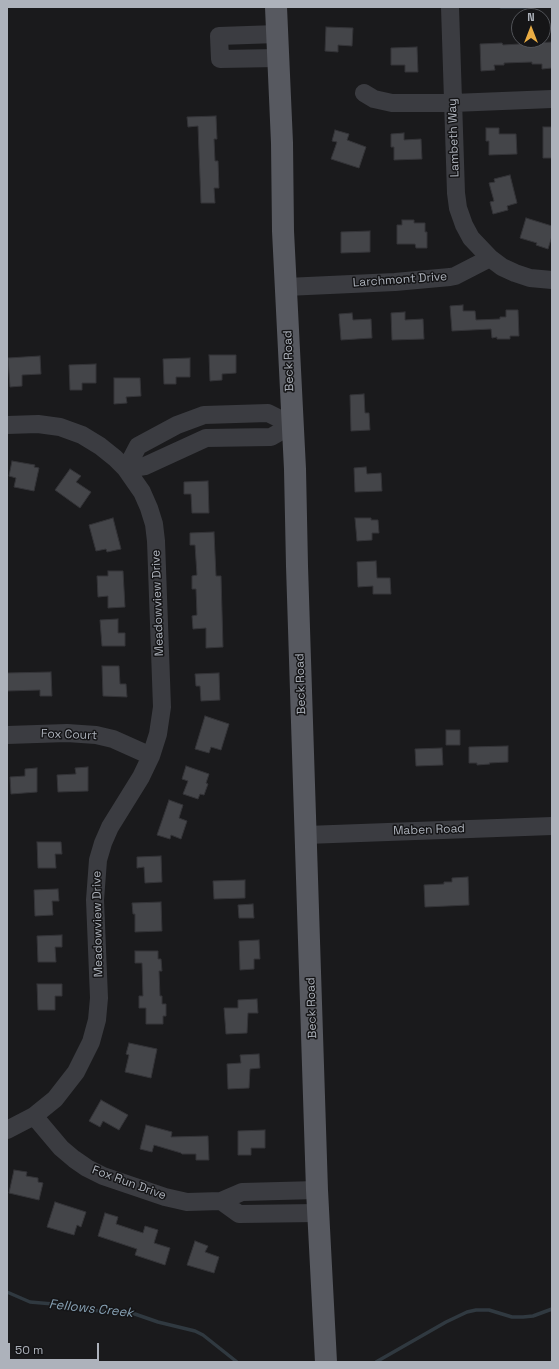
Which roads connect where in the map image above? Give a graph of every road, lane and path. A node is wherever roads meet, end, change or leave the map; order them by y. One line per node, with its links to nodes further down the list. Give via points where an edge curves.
1 (276, 7): 3 (main road, Beck Road)
2 (450, 7): 7 (street, Lambeth Way)
3 (277, 34): 4 (main road, Beck Road); 4 (street, via 219,36 220,59)
4 (278, 58): 10 (main road, Beck Road)
5 (364, 93): 7 (street, via 374,99 392,103)
6 (552, 99): 7 (street)
7 (453, 103): 8 (street, Lambeth Way, via 458,208 471,238)
8 (490, 258): 9 (street, via 515,273 530,278); 10 (street, Larchmont Drive, via 450,277 396,282)
9 (552, 280)
10 (286, 286): 13 (main road, Beck Road)
11 (204, 416): 13 (street, via 268,413); 14 (street); 15 (street, via 177,425 138,446)
12 (7, 425): 15 (street, Meadowview Drive, via 38,424 60,427 82,435 100,446)
13 (292, 425): 14 (street, via 271,438); 19 (main road, Beck Road)
14 (206, 438): 15 (street, via 145,466)
15 (126, 469): 17 (street, Meadowview Drive, via 142,492 149,508 156,541 162,707 158,734)
16 (7, 735): 17 (street, Fox Court, via 96,735)
17 (151, 756): 20 (street, Meadowview Drive, via 110,826 98,860 95,900 99,998 91,1042 83,1061 68,1083)
18 (552, 826): 19 (street, Maben Road)
19 (306, 835): 22 (main road, Beck Road)
20 (34, 1116): 21 (street, Meadowview Drive); 23 (street, Fox Run Drive, via 61,1148 87,1168 104,1176 187,1202)
21 (7, 1130)
22 (317, 1190): 23 (street, Fox Run Drive, via 242,1192); 24 (main road, Beck Road)
23 (221, 1201): 24 (street, via 239,1214)
24 (318, 1213): 25 (main road, Beck Road)
25 (326, 1362)

